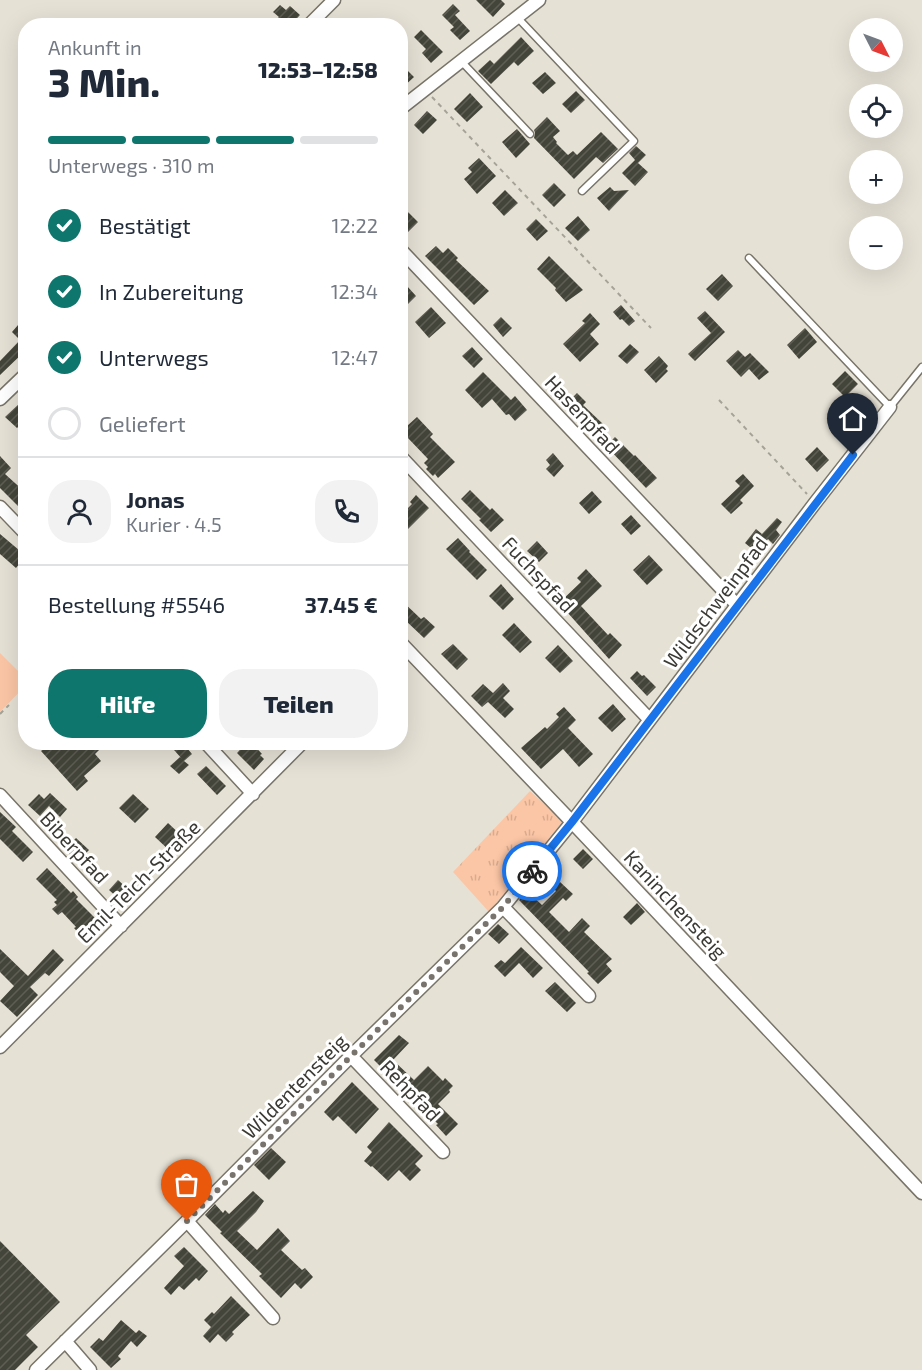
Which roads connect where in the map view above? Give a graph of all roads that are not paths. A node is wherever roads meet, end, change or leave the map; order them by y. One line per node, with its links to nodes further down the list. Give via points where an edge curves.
1 (334, 0): 4 (street)
2 (539, 0): 3 (street)
3 (516, 17): 5 (street); 8 (lane, via 634,141)
4 (316, 18)
5 (461, 62): 6 (street); 7 (lane)
6 (408, 104)
7 (530, 134)
8 (582, 191)
9 (408, 257): 18 (street, Hasenpfad)
10 (749, 258): 14 (lane)
11 (922, 367): 14 (lane)
12 (18, 382): 13 (street)
13 (0, 399)
14 (891, 407): 18 (street, Wildschweinpfad)
15 (408, 464): 20 (street, Fuchspfad)
16 (0, 507): 17 (street)
17 (18, 526)
18 (737, 605): 20 (street, Wildschweinpfad)
19 (408, 650): 25 (street, Kaninchensteig)
20 (650, 719): 25 (street, Wildschweinpfad)
21 (212, 750): 23 (street)
22 (295, 750): 23 (street, Emil-Teich-Straße)
23 (253, 794): 27 (street, Emil-Teich-Straße)
24 (0, 795): 27 (street, Biberpfad)
25 (572, 822): 26 (street, Wildentensteig); 32 (street, Kaninchensteig)
26 (503, 907): 28 (street); 30 (street, Wildentensteig)
27 (121, 926): 29 (street, Emil-Teich-Straße)
28 (589, 996)
29 (0, 1047)
30 (351, 1056): 31 (street, Rehpfad); 33 (street, Wildentensteig)
31 (443, 1152)
32 (922, 1193)
33 (187, 1221): 34 (street); 35 (street, Wildentensteig)
34 (273, 1318)
35 (65, 1341): 36 (street, Wildentensteig); 37 (street)
36 (36, 1370)
37 (90, 1370)

